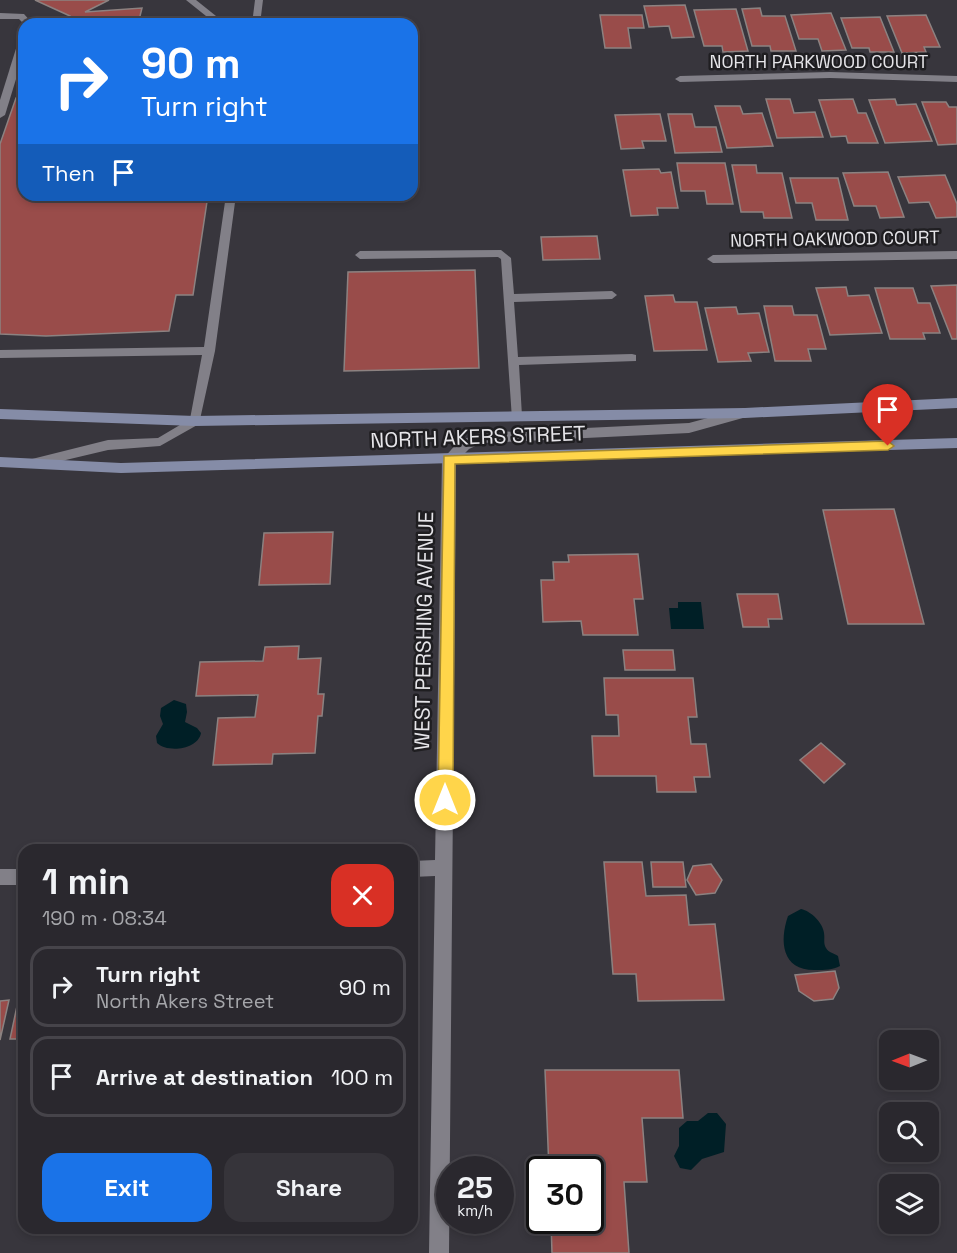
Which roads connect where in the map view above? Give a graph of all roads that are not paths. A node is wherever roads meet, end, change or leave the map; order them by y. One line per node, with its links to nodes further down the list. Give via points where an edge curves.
1 (190, 0): 5 (lane)
2 (259, 0): 6 (lane)
3 (0, 16): 4 (lane)
4 (23, 18)
5 (214, 18)
6 (257, 18)
7 (18, 58): 10 (lane)
8 (680, 79): 9 (street, NORTH PARKWOOD COURT, via 840,75)
9 (957, 79)
10 (0, 115)
11 (230, 201): 17 (lane)
12 (360, 255): 16 (lane, via 501,253 506,258)
13 (957, 255): 14 (street, NORTH OAKWOOD COURT)
14 (713, 259)
15 (612, 295): 16 (lane)
16 (509, 298): 20 (lane)
17 (209, 351): 18 (lane); 25 (lane)
18 (0, 354)
19 (633, 358): 20 (lane)
20 (513, 361): 24 (lane)
21 (957, 404): 22 (main road, NORTH AKERS STREET)
22 (745, 413): 24 (main road, NORTH AKERS STREET); 27 (street, via 688,428 480,438 464,445)
23 (0, 414): 25 (main road, NORTH AKERS STREET)
24 (516, 416): 25 (main road, NORTH AKERS STREET)
25 (195, 421): 29 (lane, via 160,442 108,445)
26 (957, 443): 27 (main road, NORTH AKERS STREET)
27 (449, 460): 29 (main road, NORTH AKERS STREET, via 121,468); 30 (street, WEST PERSHING AVENUE)
28 (0, 462): 29 (main road, NORTH AKERS STREET)
29 (31, 464)
30 (445, 868): 31 (street); 34 (street, WEST PERSHING AVENUE)
31 (418, 869)
32 (18, 877): 33 (street)
33 (0, 878)
34 (439, 1253)

